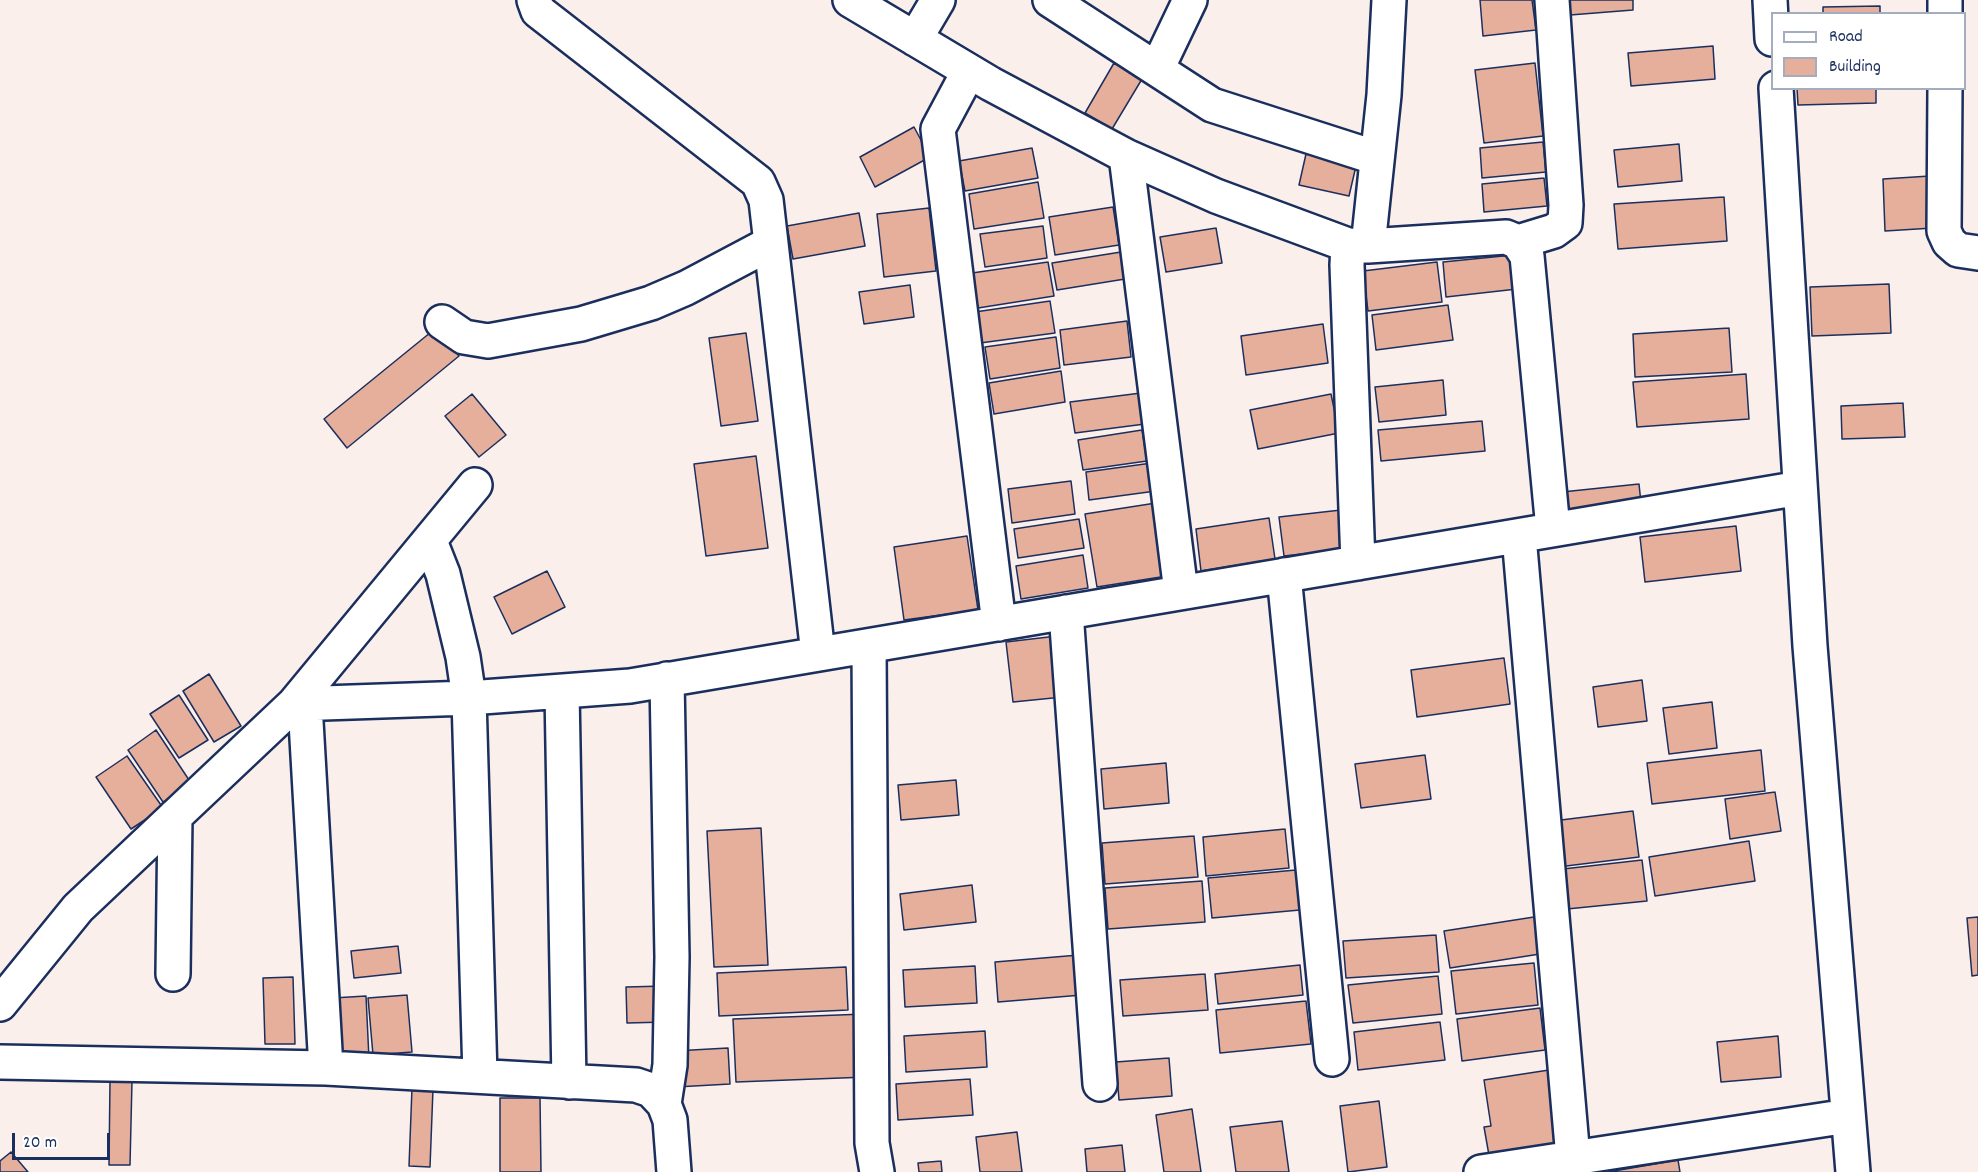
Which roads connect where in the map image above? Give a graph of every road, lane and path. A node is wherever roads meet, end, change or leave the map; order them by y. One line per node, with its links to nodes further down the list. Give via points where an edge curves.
1 (534, 0): 16 (street, via 538,11 758,182 766,200)
2 (850, 0): 8 (street)
3 (938, 0): 8 (street)
4 (1050, 0): 9 (street)
5 (1190, 0): 9 (street)
6 (1389, 0): 14 (street)
7 (1552, 0): 15 (street, via 1565,223 1554,231)
8 (915, 39): 10 (street)
9 (1157, 69): 14 (street, via 1212,105)
10 (969, 71): 13 (street); 29 (street, via 938,129)
11 (1776, 90): 21 (street)
12 (1945, 90): 18 (street, via 1944,231 1958,250)
13 (1126, 156): 17 (street, via 1216,196); 27 (street)
14 (1377, 158): 17 (street)
15 (1518, 242): 17 (street, via 1506,237); 22 (street, via 1527,256)
16 (771, 243): 19 (street, via 651,303 581,324 488,340 464,337); 31 (street)
17 (1358, 245): 25 (street, via 1347,265)
18 (1978, 253)
19 (442, 322)
20 (475, 485): 24 (street)
21 (1800, 488): 22 (street); 46 (street)
22 (1553, 529): 23 (street)
23 (1519, 536): 25 (street); 47 (street)
24 (430, 541): 34 (street, via 443,574 464,657); 35 (street)
25 (1358, 563): 26 (street)
26 (1284, 575): 27 (street); 39 (street)
27 (1181, 592): 28 (street)
28 (1066, 612): 29 (street); 44 (street)
29 (999, 624): 30 (street)
30 (869, 645): 31 (street); 49 (street, via 872,1143)
31 (818, 654): 32 (street)
32 (667, 680): 33 (street); 45 (street, via 672,957 670,1065)
33 (562, 691): 34 (street); 43 (street)
34 (469, 698): 35 (street); 42 (street)
35 (299, 704): 36 (street); 41 (street)
36 (175, 816): 37 (street); 38 (street, via 78,908)
37 (173, 974)
38 (0, 1005)
39 (1332, 1059)
40 (0, 1062): 41 (street)
41 (326, 1068): 42 (street)
42 (480, 1076): 43 (street)
43 (569, 1082): 45 (street, via 636,1085 651,1090)
44 (1100, 1084)
45 (664, 1104): 48 (street, via 670,1120)
46 (1848, 1116): 47 (street); 51 (street)
47 (1573, 1158): 50 (street)
48 (674, 1172)
49 (876, 1172)
50 (1480, 1172)
51 (1852, 1172)

